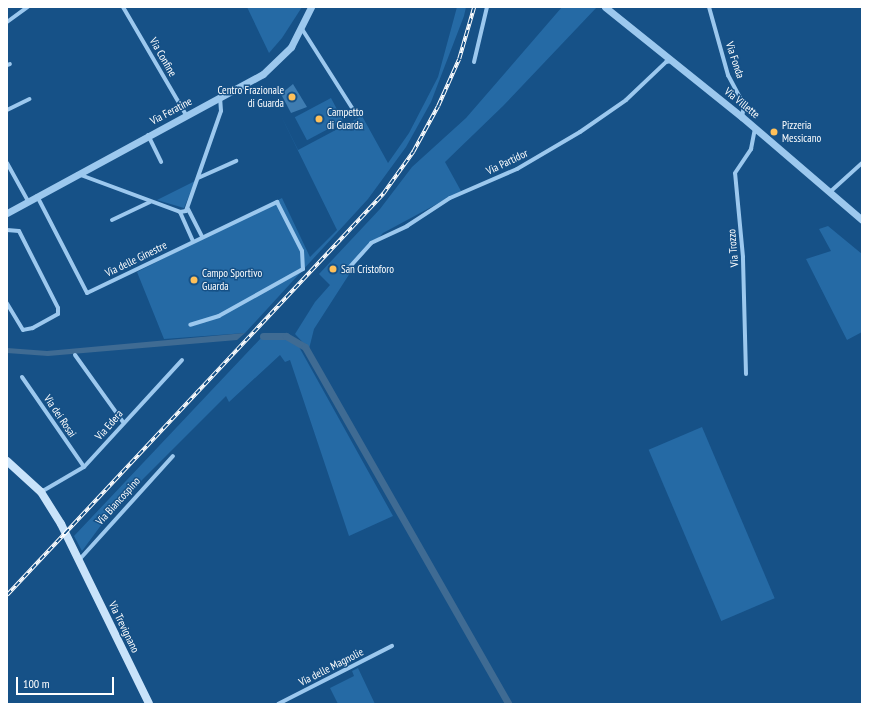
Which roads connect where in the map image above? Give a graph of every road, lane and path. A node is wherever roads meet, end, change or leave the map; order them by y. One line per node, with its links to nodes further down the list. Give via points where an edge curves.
1 (28, 7): 7 (street)
2 (123, 7): 15 (street, Via Confine)
3 (311, 7): 8 (street, Via Feratine)
4 (487, 7): 9 (street)
5 (605, 7): 10 (street, Via Villette)
6 (710, 7): 16 (street, Via Fonda, via 728,75 744,105)
7 (7, 22)
8 (302, 29): 11 (street, Via Feratine, via 291,47 270,69); 14 (street)
9 (474, 62)
10 (671, 62): 16 (street, Via Villette); 37 (street, Via Partidor, via 666,62 626,100 580,132 517,169 450,198 407,226 372,243)
11 (220, 97): 15 (street, Via Feratine); 24 (street, via 221,111)
12 (30, 99): 13 (street)
13 (7, 110)
14 (356, 114)
15 (186, 115): 18 (street, Via Feratine)
16 (742, 116): 17 (street, Via Villette)
17 (755, 128): 25 (street, Via Villette); 42 (street, Via Trozzo, via 752,148 735,173 743,257)
18 (148, 135): 20 (street); 23 (street, Via Feratine)
19 (236, 161): 24 (street)
20 (161, 162)
21 (7, 163): 27 (street)
22 (862, 163): 25 (street)
23 (76, 174): 26 (street, Via Feratine); 28 (street)
24 (198, 178): 29 (street)
25 (830, 192): 33 (street, Via Villette)
26 (37, 196): 27 (street, Via Feratine); 36 (street, Via delle Ginestre, via 87,293)
27 (28, 201): 31 (street, Via Feratine)
28 (150, 202): 30 (street); 32 (street)
29 (188, 209): 30 (street); 35 (street)
30 (180, 212): 36 (street)
31 (7, 213)
32 (112, 220)
33 (862, 220)
34 (7, 230): 38 (street, via 19,231 58,308 58,314 33,328 23,330)
35 (202, 237): 36 (street, Via delle Ginestre); 39 (street, Via delle Ginestre, via 277,202 302,251 305,265 294,275 220,316)
36 (193, 241)
37 (347, 270)
38 (7, 303)
39 (190, 325)
40 (75, 355): 44 (street)
41 (182, 360): 44 (street, Via Edera)
42 (746, 374)
43 (22, 376): 47 (street, Via dei Rosai)
44 (123, 422): 47 (street, Via Edera)
45 (173, 456): 49 (street, Via Biancospino)
46 (7, 461): 48 (main road, Via Trevignano)
47 (84, 466): 48 (street, Via Edera)
48 (40, 492): 49 (main road, Via Trevignano)
49 (79, 560): 51 (main road, Via Trevignano)
50 (392, 646): 52 (street, Via delle Magnolie)
51 (149, 704)
52 (278, 704)

